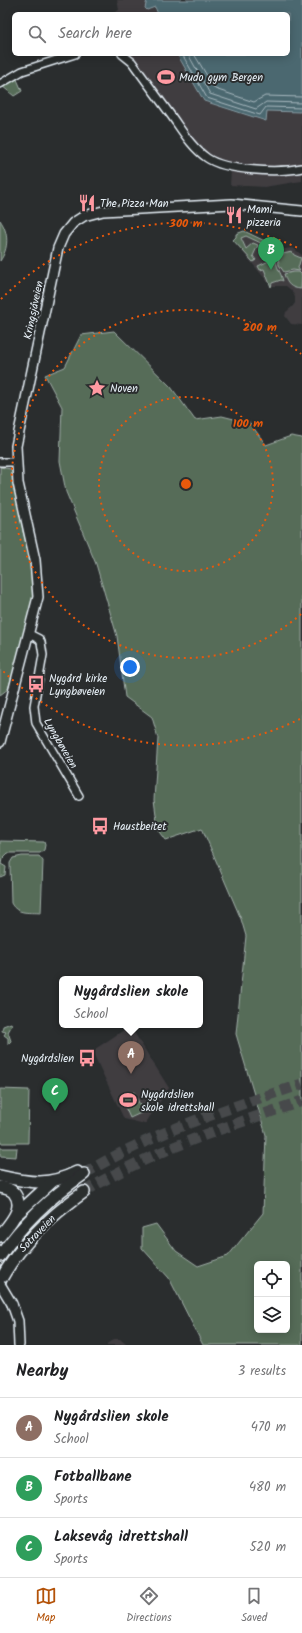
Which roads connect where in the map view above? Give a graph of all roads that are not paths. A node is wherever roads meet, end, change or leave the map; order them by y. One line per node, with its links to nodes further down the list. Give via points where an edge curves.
1 (69, 56): 3 (street, via 22,71)
2 (124, 56): 4 (street, via 132,62 180,130 206,157 221,164 267,171 279,172)
3 (0, 84)
4 (302, 168)
5 (302, 211): 7 (main road, Kringsjåveien, via 232,204 162,206 95,212 73,223 64,234 58,248 19,432)
6 (0, 462): 7 (street)
7 (16, 462): 8 (main road, Kringsjåveien, via 19,489 37,574 38,597)
8 (29, 634): 9 (main road, Kringsjåveien); 10 (street, Lyngbøveien, via 39,639 42,646 42,666 34,706 36,723)
9 (0, 742)
10 (79, 796)
11 (0, 1176): 12 (highway, via 24,1182)
12 (53, 1181): 15 (highway); 18 (highway, Sotraveien, via 82,1173 37,1210)
13 (0, 1187): 15 (highway, via 10,1189 17,1197)
14 (84, 1192): 17 (highway, Sotraveien, via 43,1224)
15 (15, 1215): 16 (highway)
16 (0, 1236)
17 (17, 1254): 19 (highway, Sotraveien); 21 (highway)
18 (0, 1256)
19 (0, 1281)
20 (0, 1284): 22 (main road, bridge, via 12,1304 18,1321)
21 (0, 1294)
22 (19, 1345)

